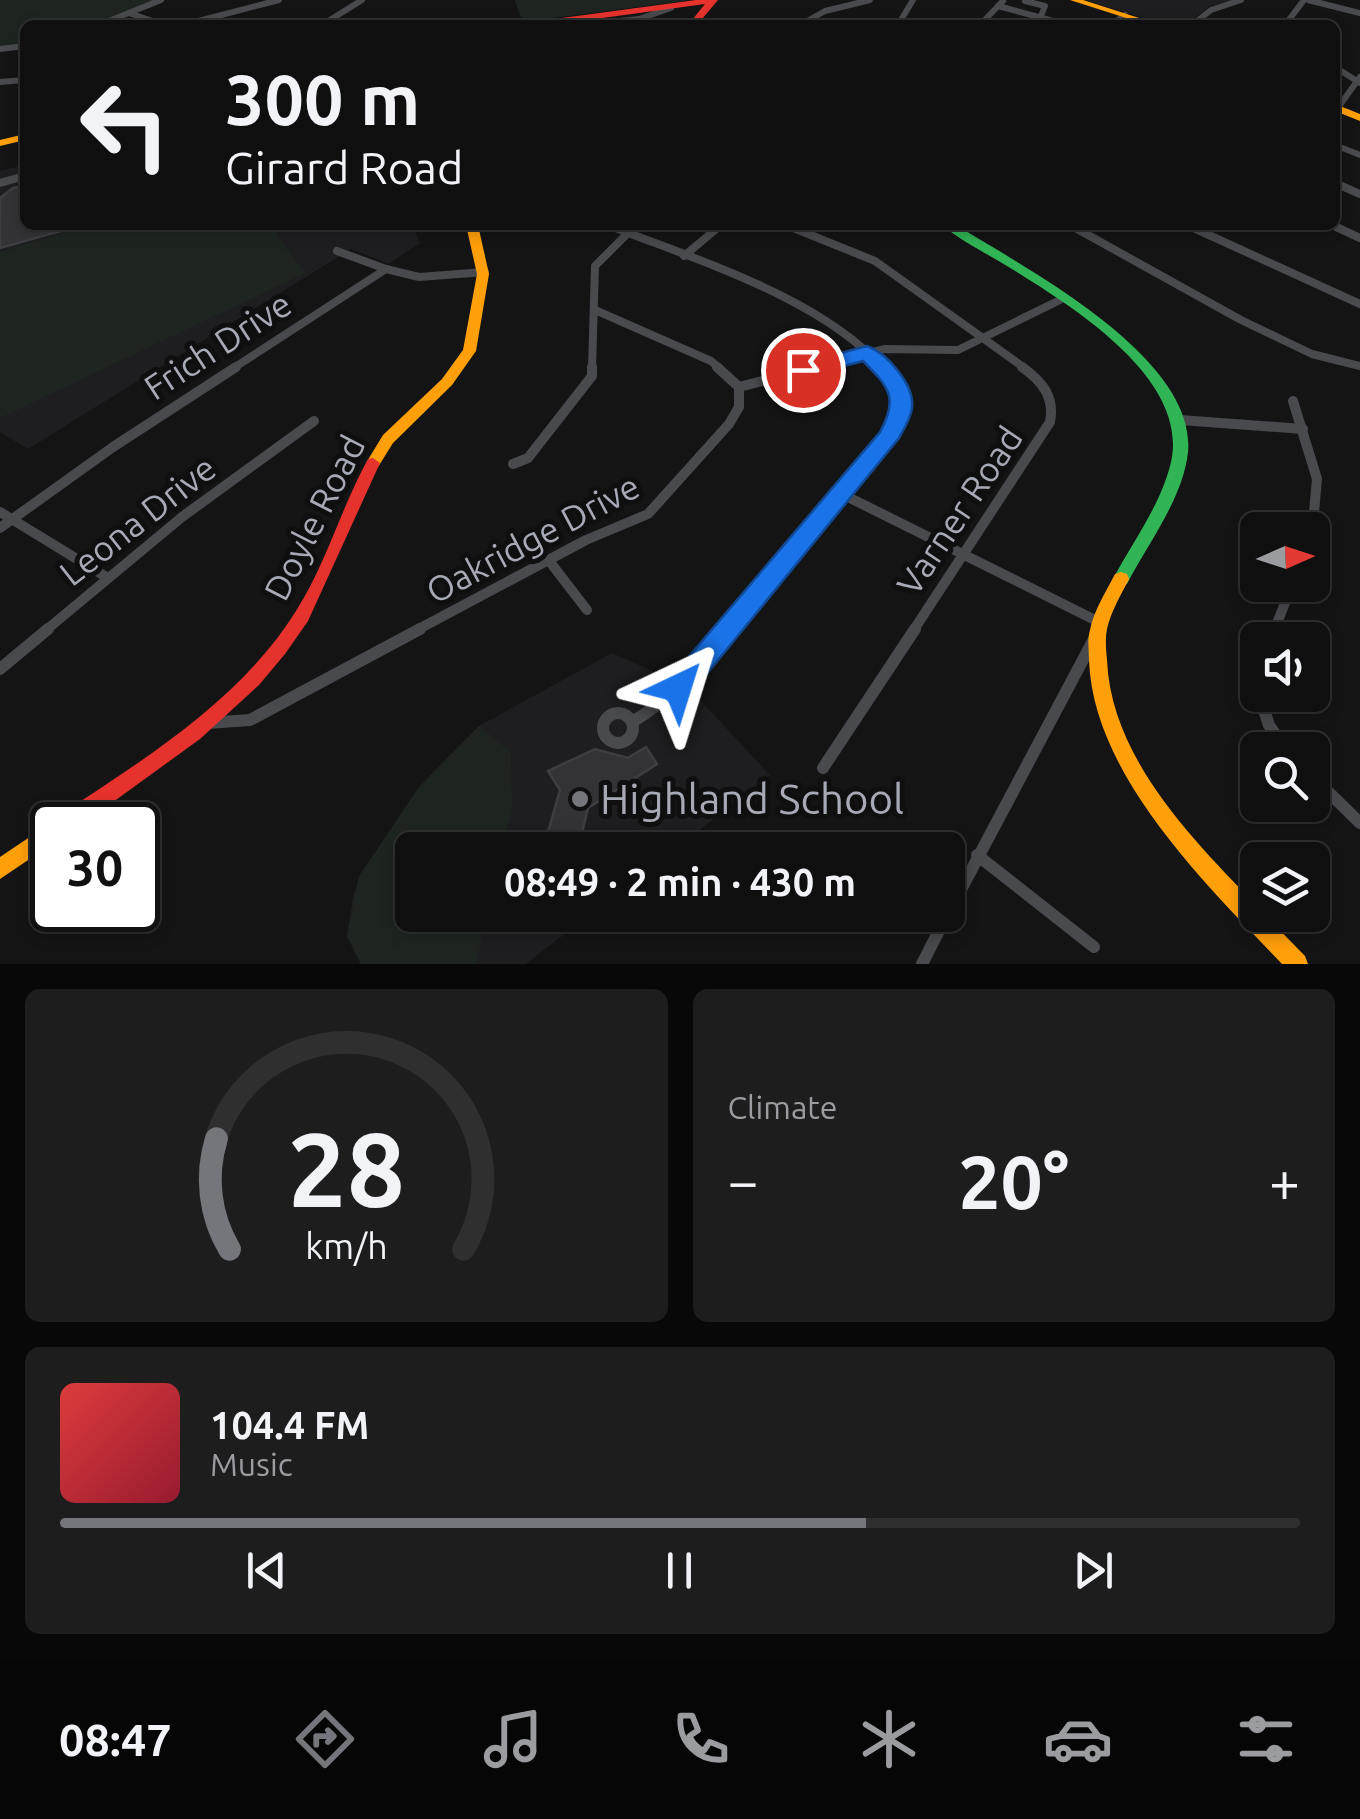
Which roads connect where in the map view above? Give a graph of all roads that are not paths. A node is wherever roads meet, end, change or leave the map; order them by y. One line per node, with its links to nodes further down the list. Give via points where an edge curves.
1 (160, 0): 12 (street)
2 (278, 0): 17 (street)
3 (362, 0): 18 (street)
4 (714, 0): 11 (main road); 21 (main road)
5 (870, 0): 22 (street)
6 (1025, 0): 14 (street, via 1046,6)
7 (1074, 0): 24 (main road)
8 (1240, 0): 25 (street)
9 (1306, 0): 13 (street); 26 (street)
10 (1001, 3): 14 (street)
11 (670, 8): 19 (main road); 20 (street)
12 (129, 13): 15 (street); 16 (street)
13 (1360, 13)
14 (1040, 16): 23 (street)
15 (112, 20)
16 (149, 20)
17 (202, 20)
18 (330, 20)
19 (573, 20)
20 (630, 20)
21 (696, 20)
22 (809, 20)
23 (1052, 20)
24 (1118, 20)
25 (1198, 20)
26 (1288, 20)
27 (1359, 81): 28 (street)
28 (1340, 105)
29 (474, 230): 40 (main road, Doyle Road)
30 (620, 230): 36 (street)
31 (715, 230): 38 (street)
32 (798, 230): 44 (street, Varner Road, via 876,261)
33 (955, 230): 41 (main road)
34 (1078, 230): 46 (street, via 1216,308 1334,362)
35 (1199, 230): 42 (street)
36 (628, 233): 38 (street); 43 (street, via 598,260)
37 (338, 251): 39 (street)
38 (684, 256): 45 (street, via 804,308)
39 (386, 269): 40 (street, via 418,278); 56 (street, Frich Drive)
40 (485, 272): 65 (main road, Doyle Road, via 466,356 377,456 298,622)
41 (1060, 300): 44 (street); 49 (main road, via 1128,346 1158,379)
42 (1360, 304)
43 (595, 310): 47 (street, via 710,361); 52 (street, via 587,387 528,458)
44 (985, 339): 45 (street, via 958,350); 58 (street, Varner Road, via 1043,386 1052,419)
45 (867, 353): 47 (street); 53 (street, via 891,376 902,412)
46 (1360, 366)
47 (739, 387): 59 (street, Oakridge Drive, via 735,416 663,501)
48 (1294, 401): 51 (street)
49 (1180, 420): 51 (street); 62 (main road, via 1180,467)
50 (314, 421): 60 (street, Leona Drive)
51 (1303, 429): 55 (street, via 1317,479)
52 (513, 464)
53 (842, 494): 58 (street); 64 (street, via 685,682)
54 (0, 512): 56 (street)
55 (1314, 512)
56 (12, 519): 57 (street, Frich Drive); 60 (street)
57 (0, 528)
58 (963, 554): 62 (street); 66 (street, Varner Road)
59 (550, 562): 61 (street); 65 (street, Oakridge Drive, via 250,720)
60 (108, 578): 63 (street, Leona Drive)
61 (587, 610)
62 (1099, 628): 71 (street); 77 (main road, via 1102,689 1112,722 1150,796)
63 (0, 668)
64 (632, 722)
65 (206, 723): 68 (main road, Doyle Road)
66 (823, 768)
67 (1330, 793): 69 (street)
68 (94, 802)
69 (1360, 822)
70 (30, 848): 72 (main road)
71 (977, 854): 73 (street); 75 (street)
72 (0, 869)
73 (965, 878)
74 (938, 932): 76 (street)
75 (1094, 947)
76 (922, 964)
77 (1297, 964)

